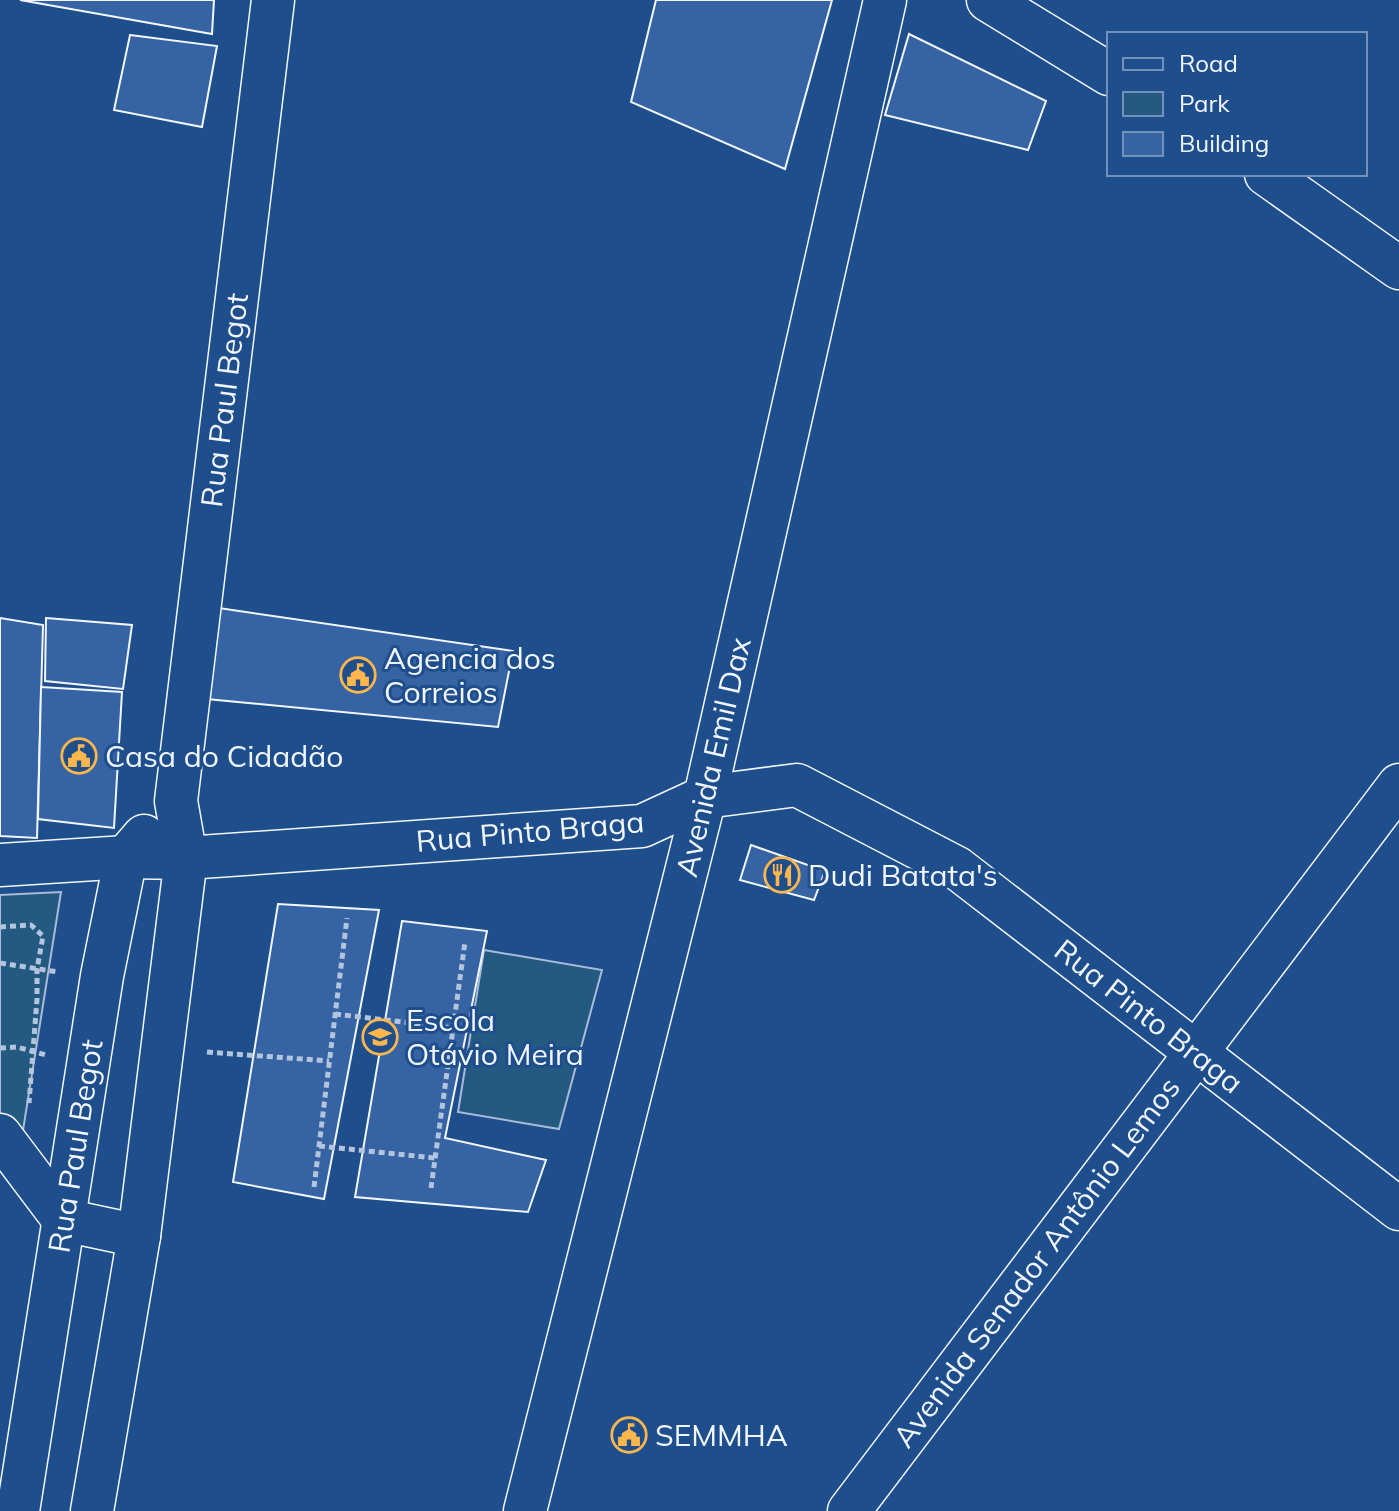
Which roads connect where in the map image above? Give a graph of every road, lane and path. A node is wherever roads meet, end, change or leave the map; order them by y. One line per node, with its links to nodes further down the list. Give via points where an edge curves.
1 (273, 0): 9 (street, Rua Paul Begot)
2 (885, 0): 8 (street, Avenida Emil Dax)
3 (988, 0): 4 (street)
4 (1107, 73)
5 (1269, 176): 6 (street)
6 (1399, 268)
7 (1399, 785): 23 (street, Avenida Senador Antônio Lemos)
8 (705, 797): 11 (street, Rua Pinto Braga, via 642,826); 23 (street, Rua Pinto Braga, via 797,785 957,868); 35 (street, Avenida Emil Dax)
9 (176, 801): 10 (street); 11 (street, Rua Paul Begot)
10 (126, 857): 11 (street, Rua Pinto Braga); 12 (street, Rua Pinto Braga); 18 (street, Rua Paul Begot)
11 (186, 858): 21 (street, Rua Paul Begot)
12 (0, 865)
13 (347, 918): 19 (path)
14 (0, 927): 17 (path, via 31,925 43,936)
15 (465, 942): 20 (path)
16 (0, 963): 17 (path)
17 (37, 969): 18 (path); 22 (path)
18 (102, 976): 31 (street, Rua Paul Begot)
19 (335, 1014): 20 (path); 24 (path)
20 (453, 1028): 27 (path)
21 (162, 1049): 24 (path); 32 (street, Rua Paul Begot)
22 (31, 1052)
23 (1195, 1052): 30 (street, Rua Pinto Braga); 36 (street, Avenida Senador Antônio Lemos)
24 (329, 1061): 26 (path)
25 (0, 1135): 31 (street)
26 (319, 1146): 27 (path); 28 (path)
27 (435, 1158): 29 (path)
28 (314, 1187)
29 (431, 1188)
30 (1399, 1209)
31 (64, 1220): 32 (street); 33 (street, Rua Paul Begot)
32 (139, 1236): 34 (street, Rua Paul Begot)
33 (18, 1511)
34 (92, 1511)
35 (525, 1511)
36 (849, 1511)

